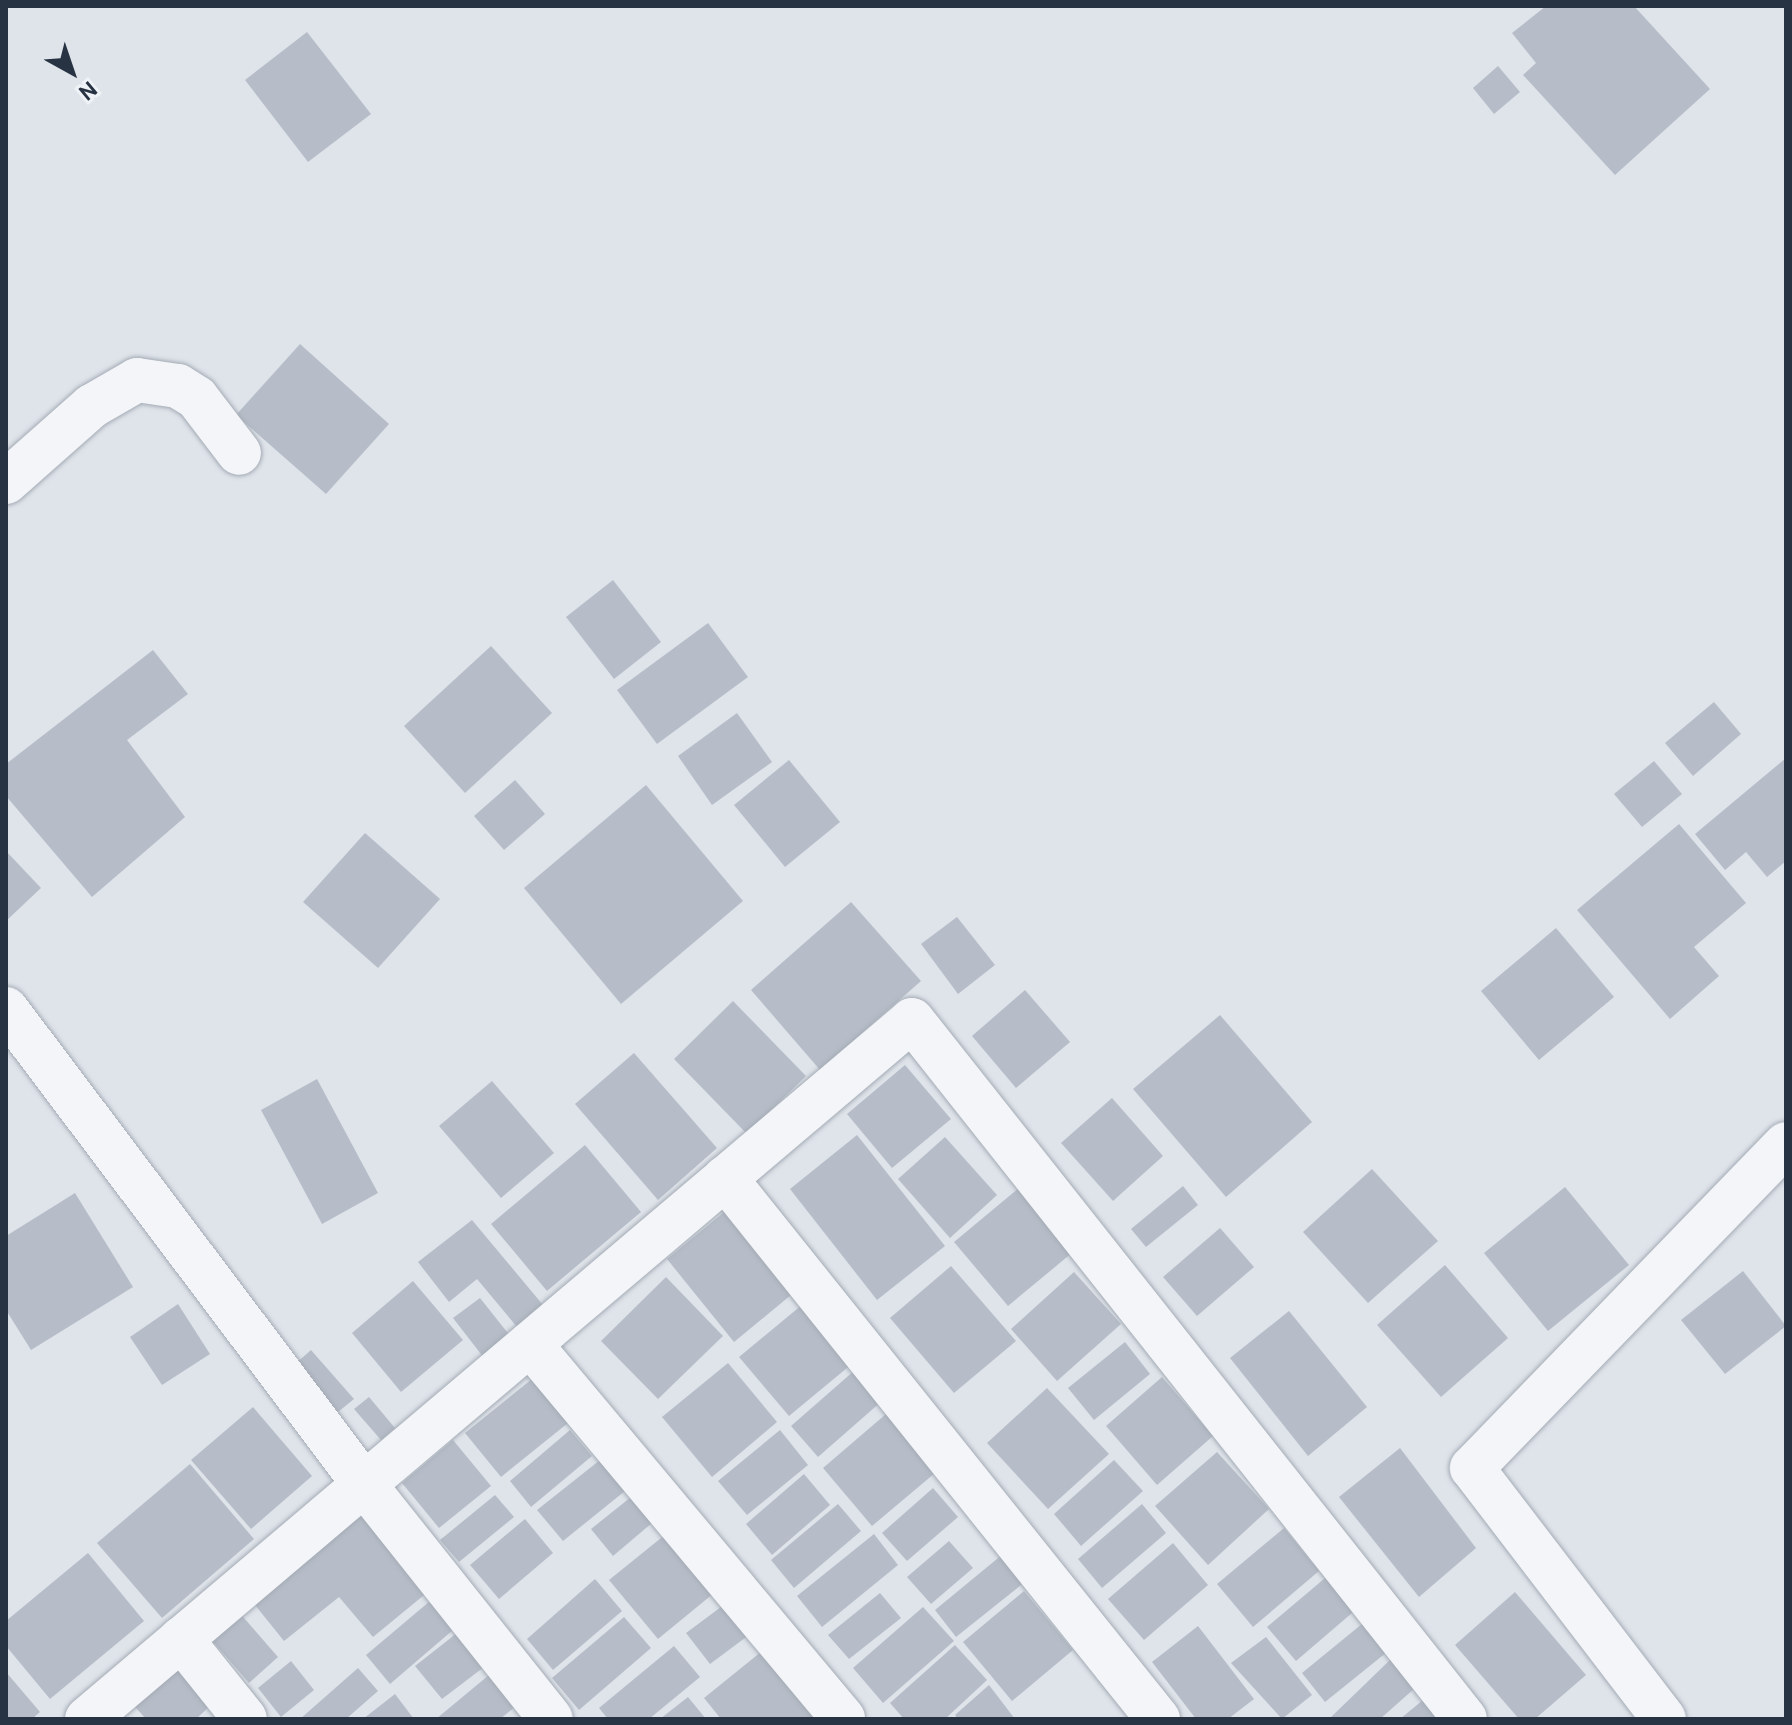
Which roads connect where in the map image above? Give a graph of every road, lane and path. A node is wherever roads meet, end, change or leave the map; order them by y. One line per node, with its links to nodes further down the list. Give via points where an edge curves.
1 (239, 453): 2 (street, via 197,398 178,386 137,380 92,406)
2 (6, 482)
3 (6, 1009): 7 (street)
4 (1786, 1144): 15 (street, via 1472,1468)
5 (725, 1178): 6 (street); 13 (street); 14 (street, via 912,1020)
6 (530, 1344): 7 (street); 12 (street)
7 (364, 1484): 8 (street); 11 (street)
8 (181, 1639): 9 (street); 10 (street)
9 (87, 1719)
10 (245, 1719)
11 (551, 1719)
12 (843, 1719)
13 (1158, 1719)
14 (1465, 1719)
15 (1664, 1719)

